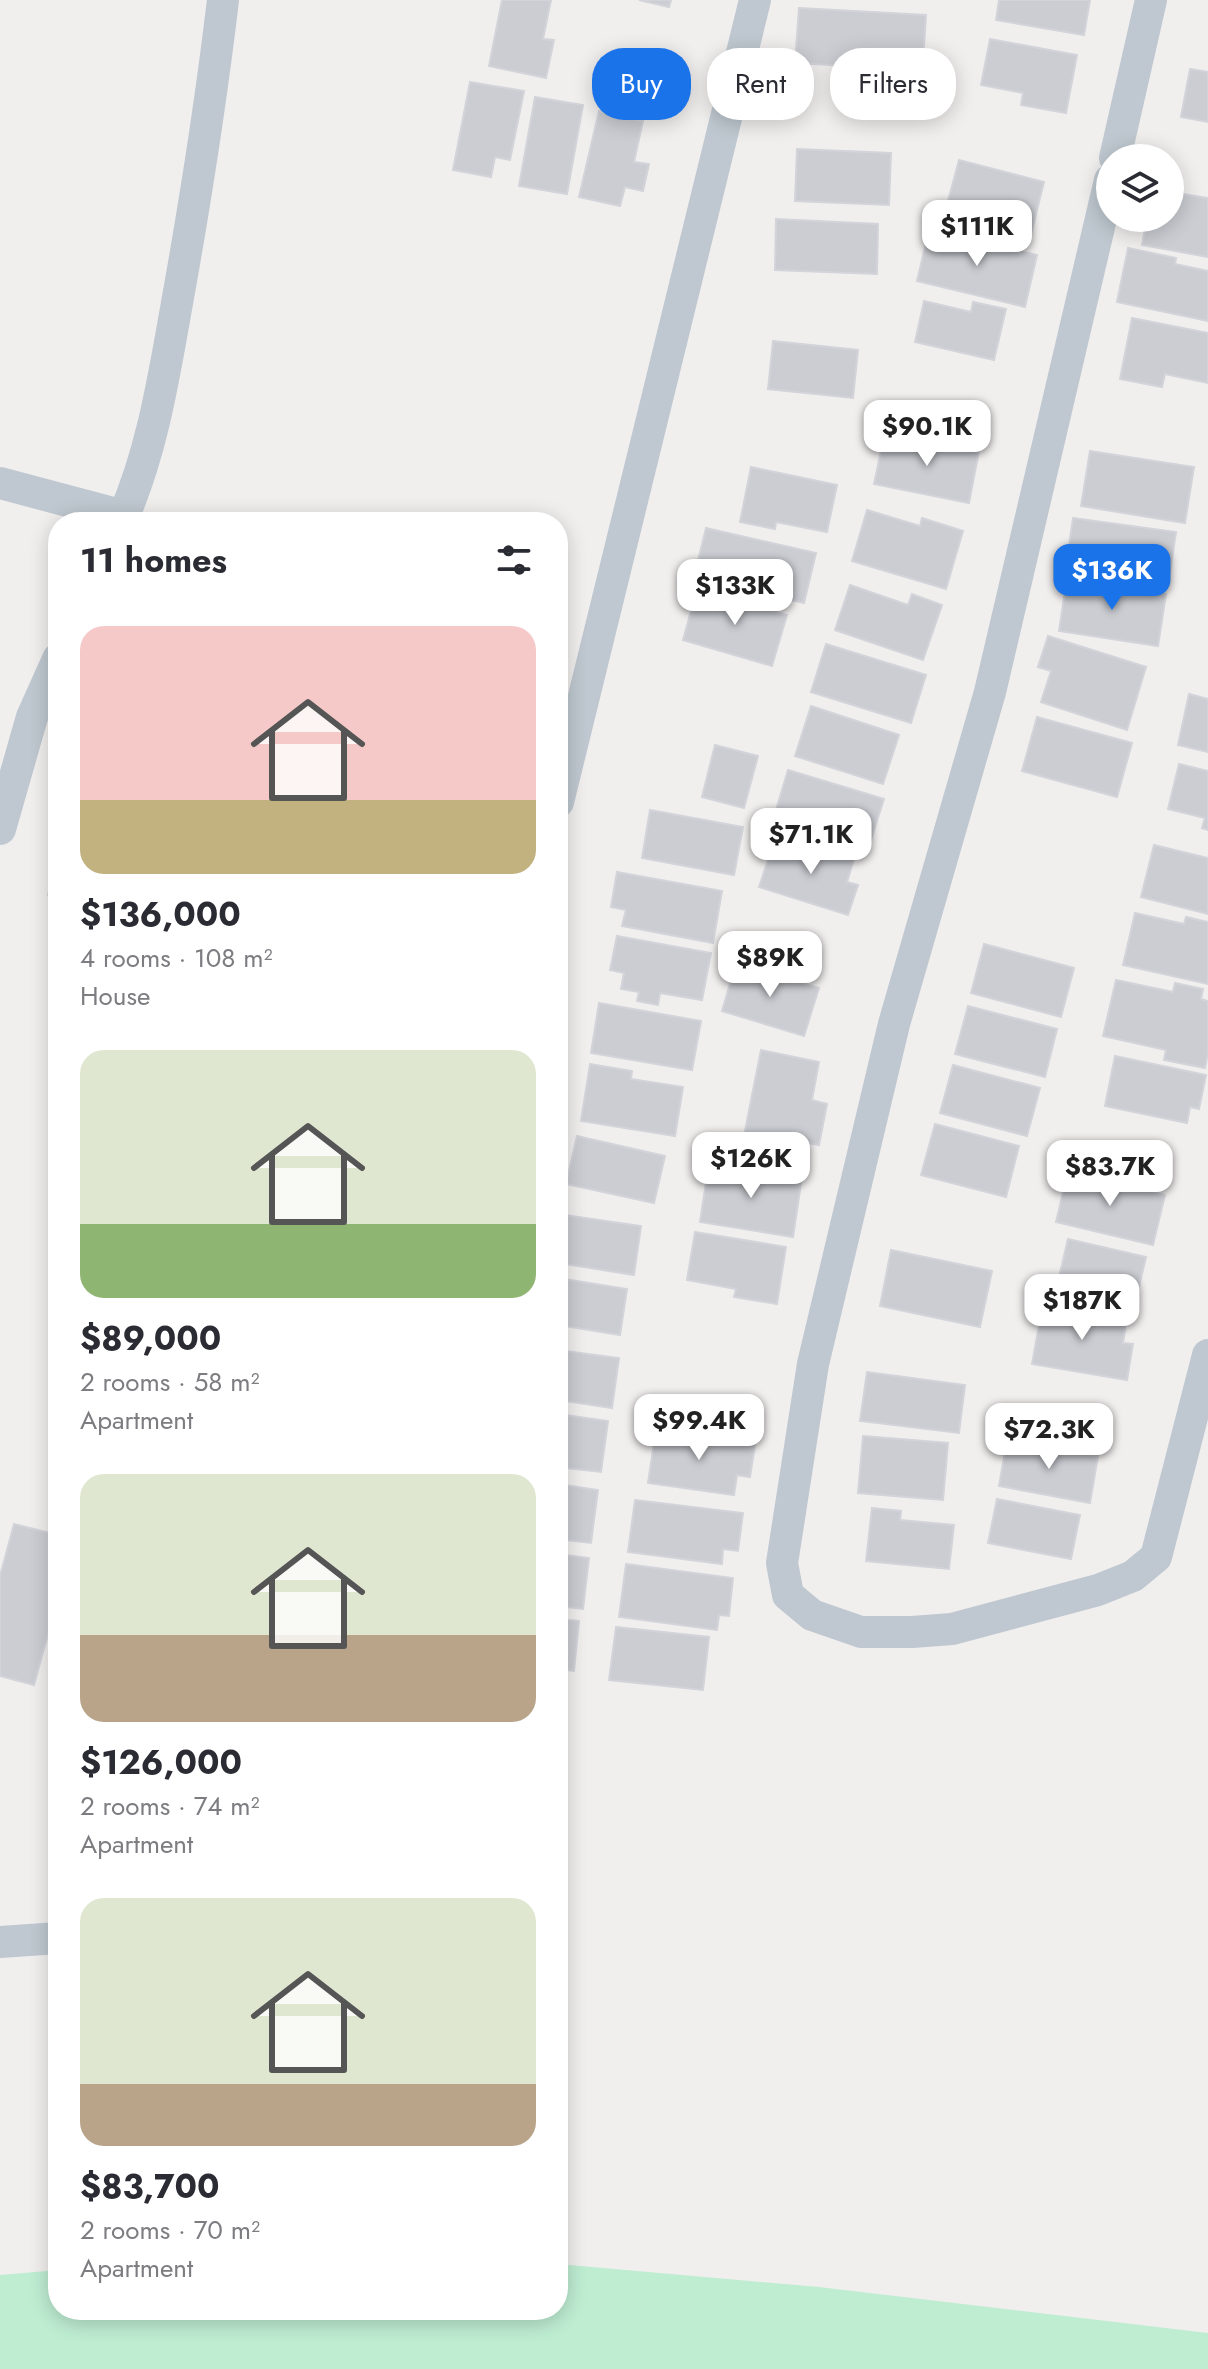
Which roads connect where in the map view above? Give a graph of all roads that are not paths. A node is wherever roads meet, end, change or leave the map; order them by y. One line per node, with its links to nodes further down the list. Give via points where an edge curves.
1 (223, 0): 8 (street, via 163,381)
2 (755, 0): 10 (street)
3 (1151, 0): 4 (street)
4 (1118, 144)
5 (1098, 232): 12 (street, via 990,692 894,1024 813,1364 782,1563 788,1595 812,1615 861,1632 912,1632 952,1629 1133,1576 1156,1557)
6 (0, 483): 7 (street)
7 (98, 512)
8 (125, 512)
9 (48, 681): 11 (street, via 32,717)
10 (568, 761)
11 (0, 829)
12 (1208, 1355)
13 (48, 1939): 14 (street)
14 (0, 1942)

